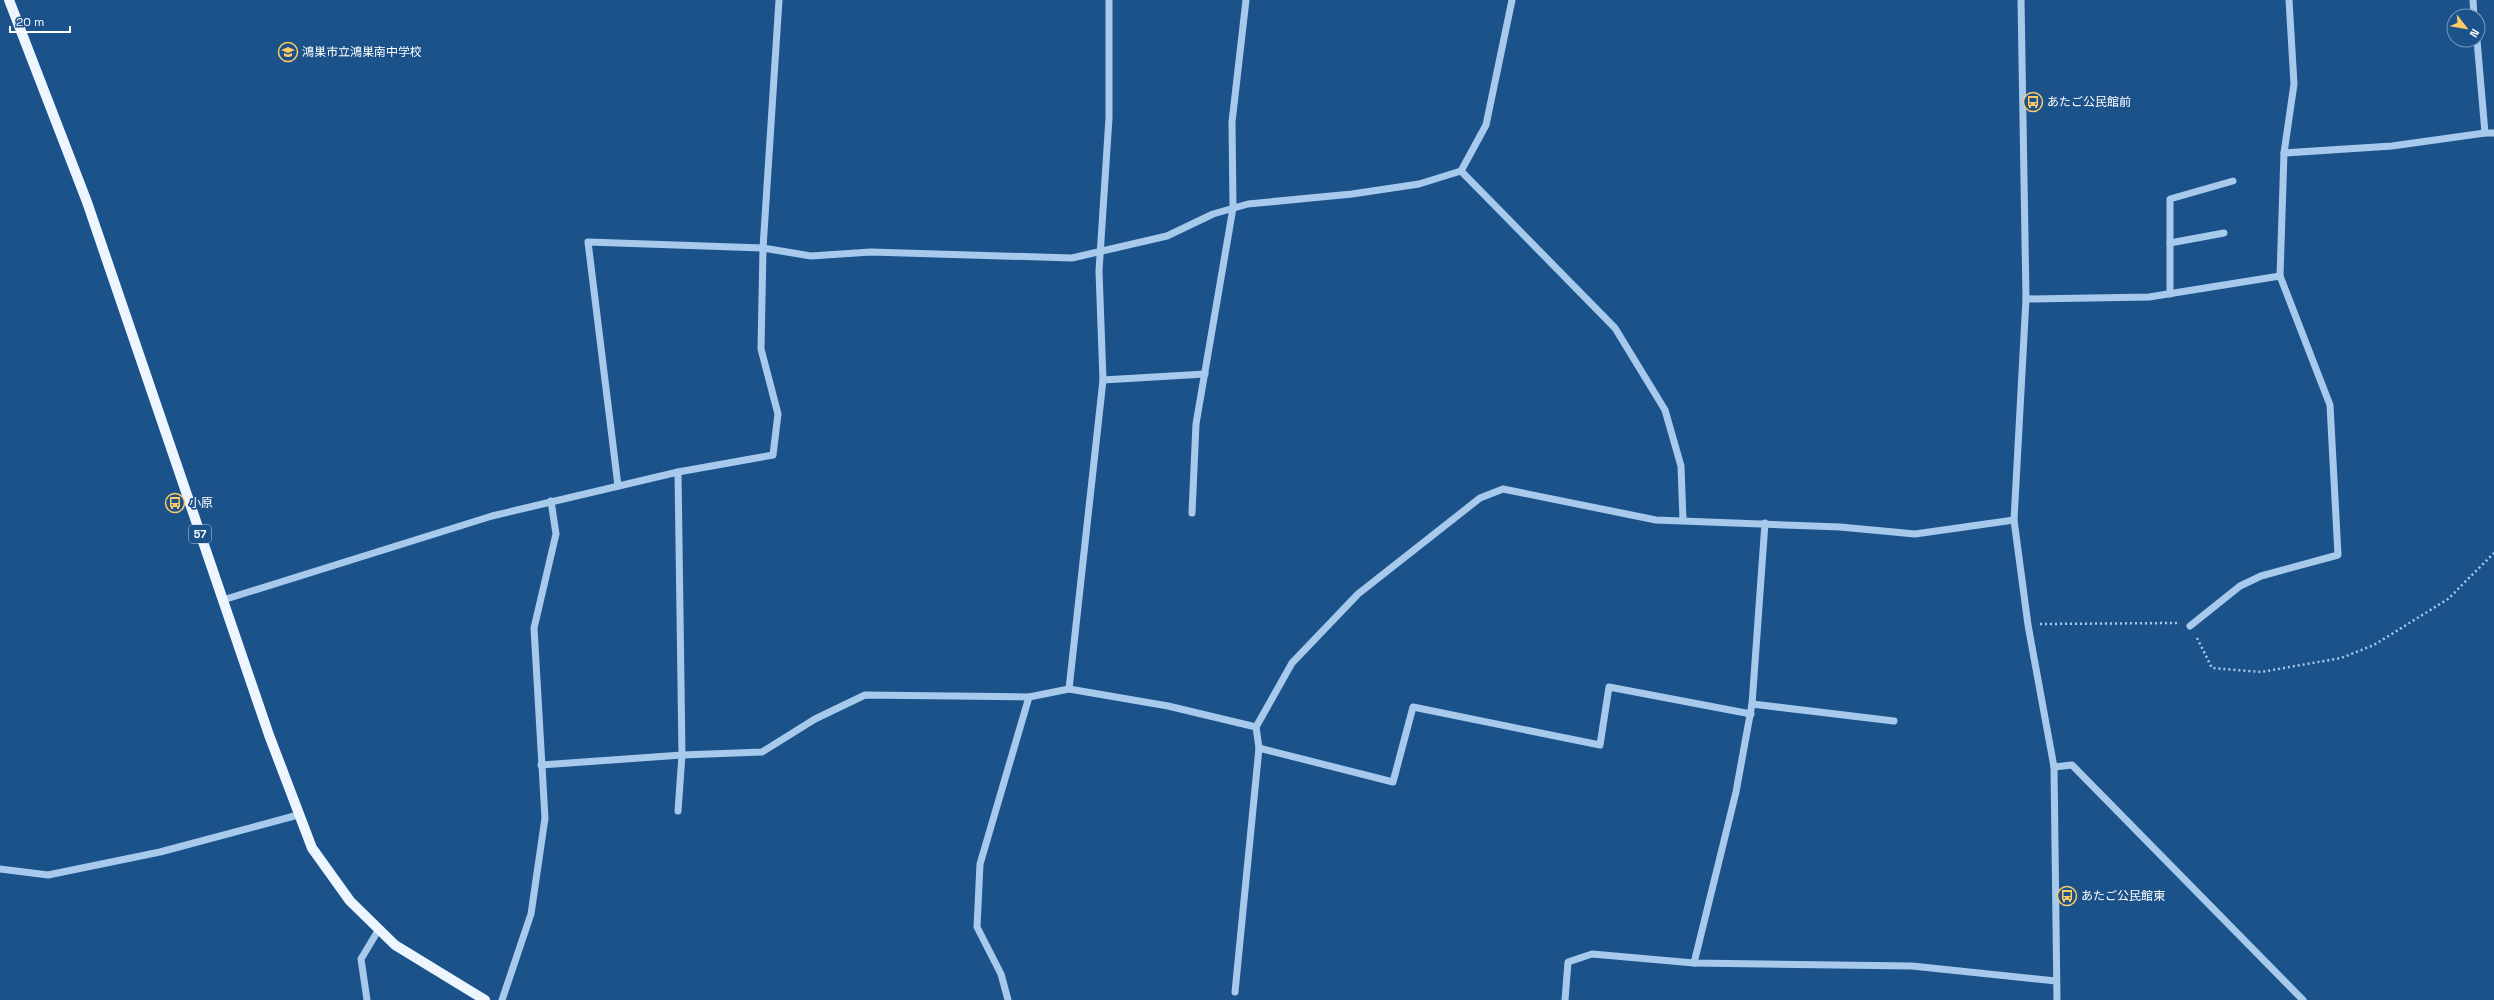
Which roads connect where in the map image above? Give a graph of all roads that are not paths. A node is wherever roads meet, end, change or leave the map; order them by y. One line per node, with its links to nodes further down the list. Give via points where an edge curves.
1 (9, 0): 31 (main road, 57, via 88,202)
2 (779, 0): 17 (street)
3 (1109, 0): 18 (street, via 1108,118)
4 (1246, 0): 14 (street, via 1232,122)
5 (1512, 0): 12 (street, via 1486,126)
6 (2021, 0): 21 (street)
7 (2289, 0): 11 (street, via 2294,84)
8 (2478, 48): 9 (street)
9 (2485, 133): 10 (street); 11 (street, via 2392,146)
10 (2494, 133)
11 (2284, 153): 19 (street)
12 (1461, 171): 14 (street, via 1419,184 1352,194 1248,204); 28 (street, via 1614,328 1665,410 1681,466)
13 (2233, 181): 16 (street, via 2170,199)
14 (1233, 208): 18 (street, via 1213,214 1167,236); 22 (street)
15 (2224, 233): 16 (street)
16 (2170, 244): 20 (street)
17 (763, 248): 18 (street, via 811,256 871,252 1072,258); 24 (street, via 761,349 778,414 773,456); 25 (street, via 588,242)
18 (1102, 250): 23 (street, via 1100,271)
19 (2280, 276): 20 (street); 32 (street, via 2330,405 2338,556 2261,576 2240,586)
20 (2170, 294): 21 (street, via 2149,297)
21 (2026, 299): 29 (street)
22 (1204, 374): 23 (street); 27 (street, via 1196,424)
23 (1103, 380): 33 (street)
24 (678, 472): 25 (street); 40 (street)
25 (618, 486): 26 (street)
26 (551, 501): 31 (street, via 492,516); 41 (street, via 556,534 534,628)
27 (1192, 513)
28 (1683, 520): 30 (street); 38 (street, via 1656,520 1503,489 1480,498 1358,594 1292,663)
29 (2014, 520): 30 (street, via 1914,534 1840,526); 42 (street, via 2028,625)
30 (1765, 523): 35 (street)
31 (223, 600): 44 (main road, 57)
32 (2190, 626)
33 (1069, 688): 34 (street); 38 (street, via 1168,706)
34 (1029, 696): 40 (street, via 865,695 815,719 762,752); 53 (street, via 980,864 977,927 1001,974)
35 (1752, 704): 36 (street); 37 (street)
36 (1750, 714): 39 (street, via 1609,687 1600,744 1413,707 1394,782); 47 (street, via 1736,792)
37 (1894, 721)
38 (1256, 727): 39 (street)
39 (1259, 748): 49 (street)
40 (682, 755): 41 (street); 43 (street)
41 (541, 765): 52 (street, via 545,818 531,914)
42 (2054, 767): 48 (street); 56 (street, via 2072,765)
43 (678, 811)
44 (298, 815): 45 (street, via 160,852 48,875); 46 (main road, 57, via 312,848 350,901)
45 (0, 869)
46 (379, 929): 50 (street, via 361,958); 51 (main road, 57, via 395,945)
47 (1694, 963): 48 (street, via 1912,966); 54 (street, via 1592,954 1568,962)
48 (2056, 981): 55 (street)
49 (1235, 992)
50 (367, 1000)
51 (485, 1000)
52 (502, 1000)
53 (1008, 1000)
54 (1565, 1000)
55 (2056, 1000)
56 (2302, 1000)

